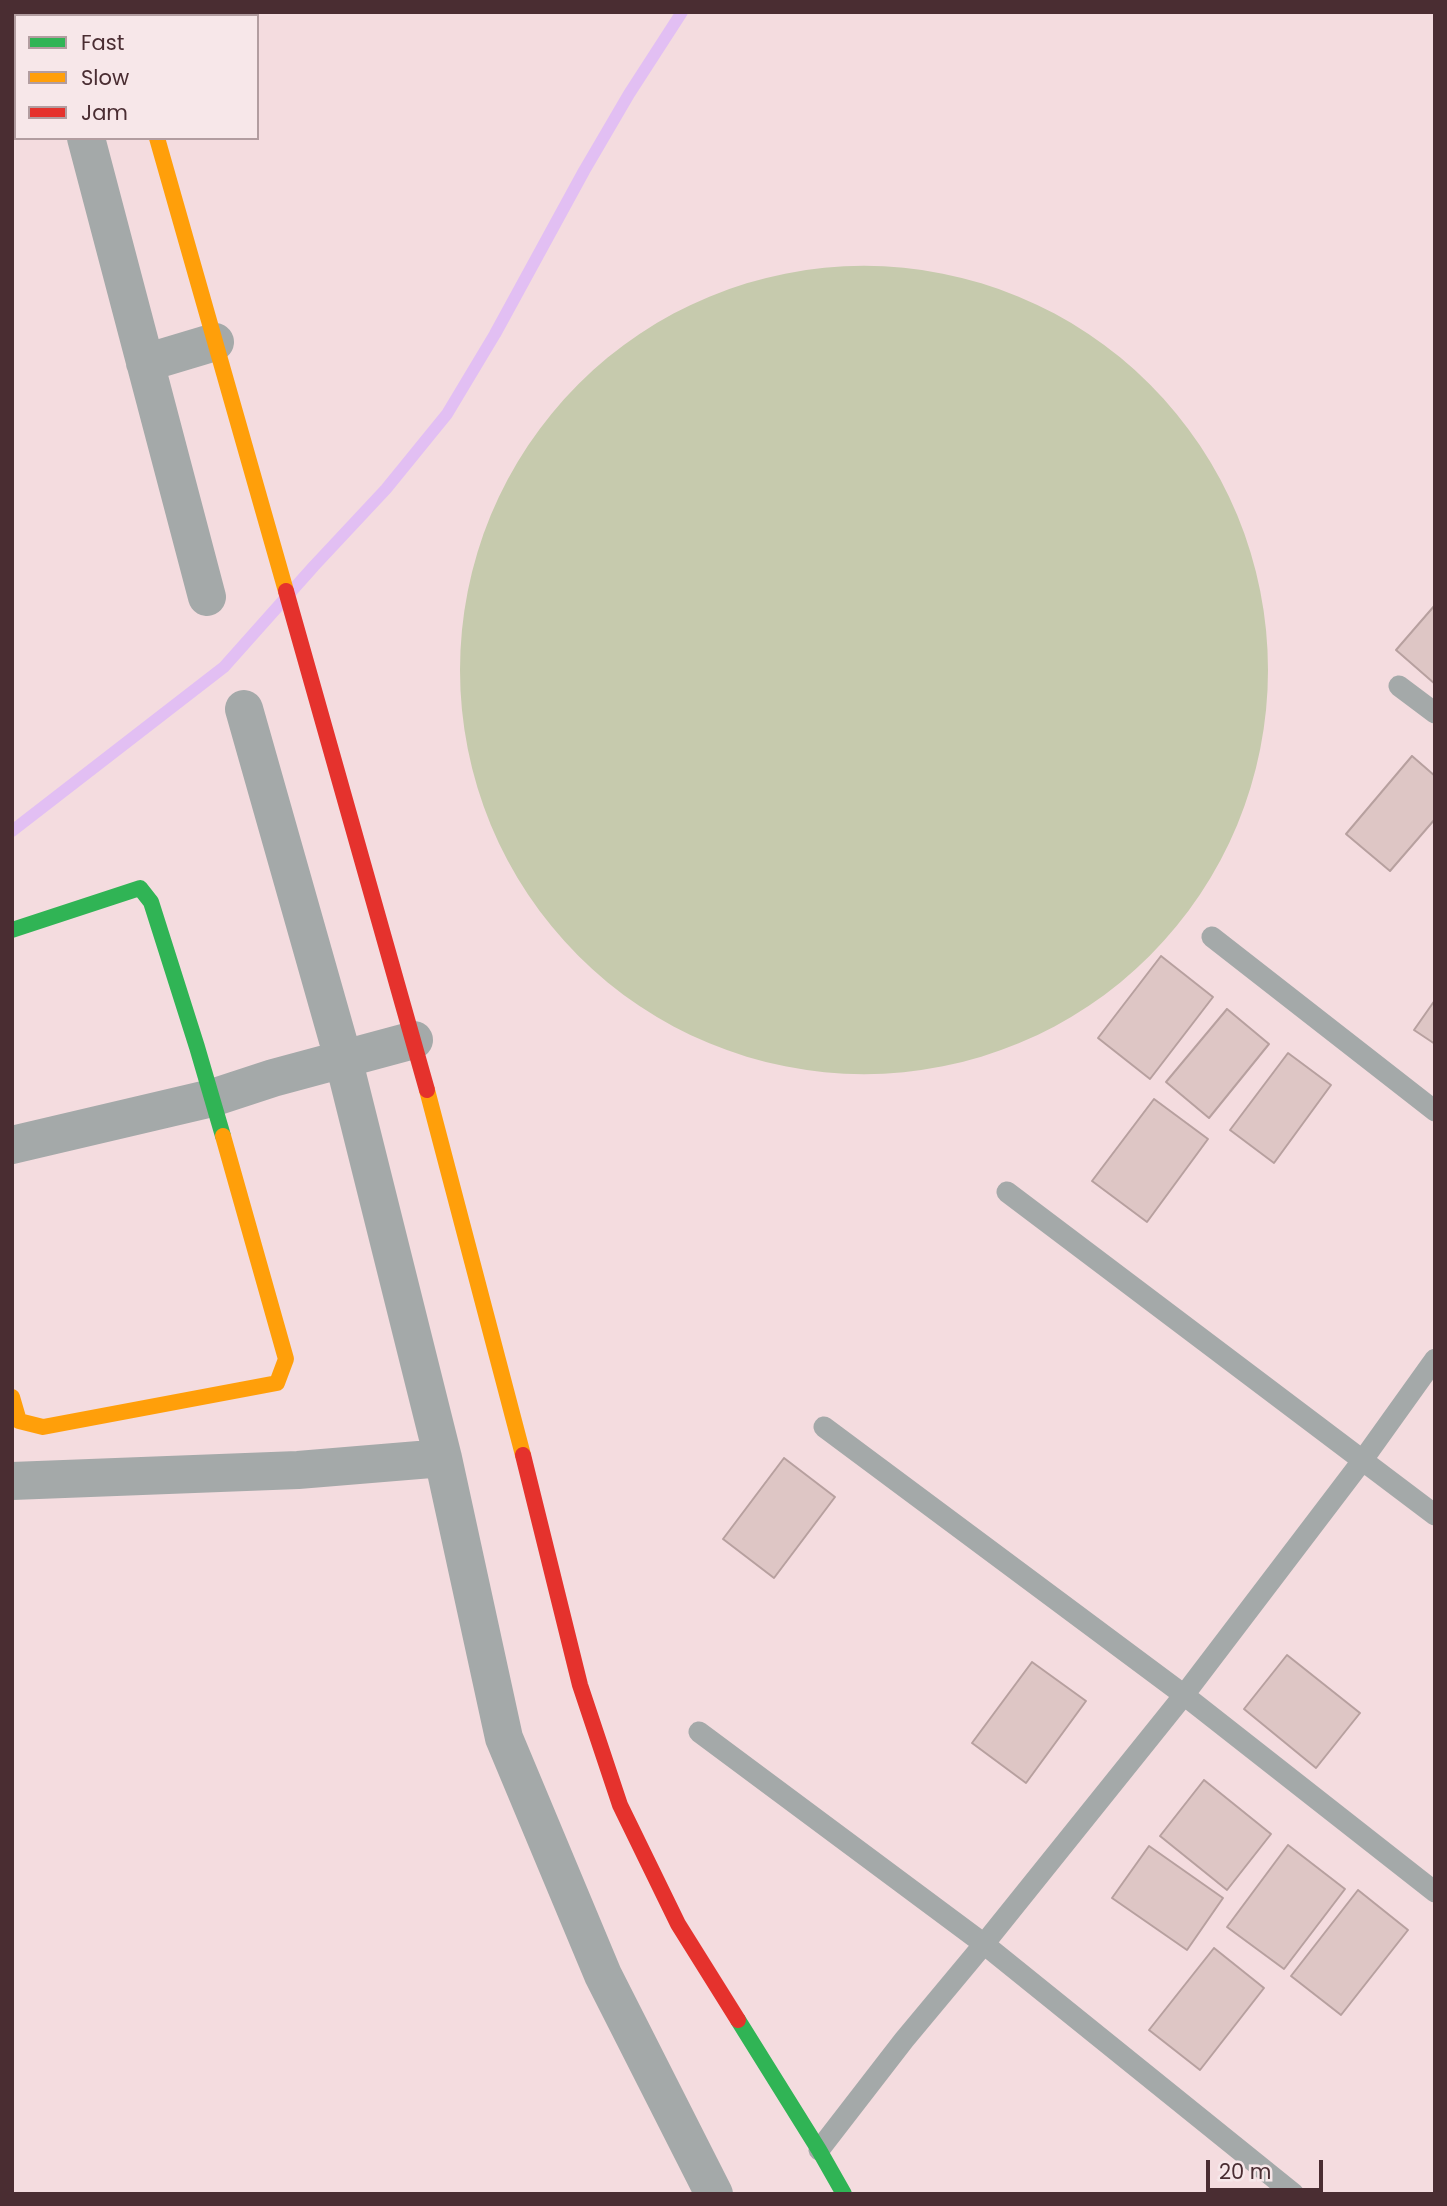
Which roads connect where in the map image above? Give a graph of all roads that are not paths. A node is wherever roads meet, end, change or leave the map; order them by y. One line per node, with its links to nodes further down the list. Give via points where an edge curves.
1 (87, 140): 4 (street)
2 (157, 140): 3 (street)
3 (215, 342): 4 (street); 11 (street)
4 (145, 363): 5 (street)
5 (207, 597)
6 (1398, 686): 8 (lane)
7 (244, 709): 12 (street)
8 (1435, 713)
9 (12, 929): 13 (street, via 139,888 151,902)
10 (1212, 937): 14 (lane)
11 (414, 1040): 12 (street); 28 (street, via 580,1685 620,1805 678,1924)
12 (343, 1058): 13 (street); 20 (street)
13 (212, 1098): 15 (street); 18 (street, via 286,1359 277,1383 43,1427 19,1420)
14 (1435, 1111)
15 (12, 1145)
16 (1007, 1192): 21 (lane)
17 (1435, 1359): 21 (lane)
18 (12, 1397)
19 (824, 1427): 24 (lane)
20 (443, 1458): 22 (street, via 298,1470); 29 (street, via 504,1738 603,1975)
21 (1362, 1461): 23 (lane); 24 (lane)
22 (12, 1481)
23 (1435, 1515)
24 (1184, 1695): 26 (lane); 27 (lane)
25 (699, 1732): 27 (lane)
26 (1435, 1892)
27 (984, 1944): 28 (lane); 31 (lane)
28 (819, 2150): 30 (street)
29 (714, 2194)
30 (844, 2194)
31 (1294, 2194)

